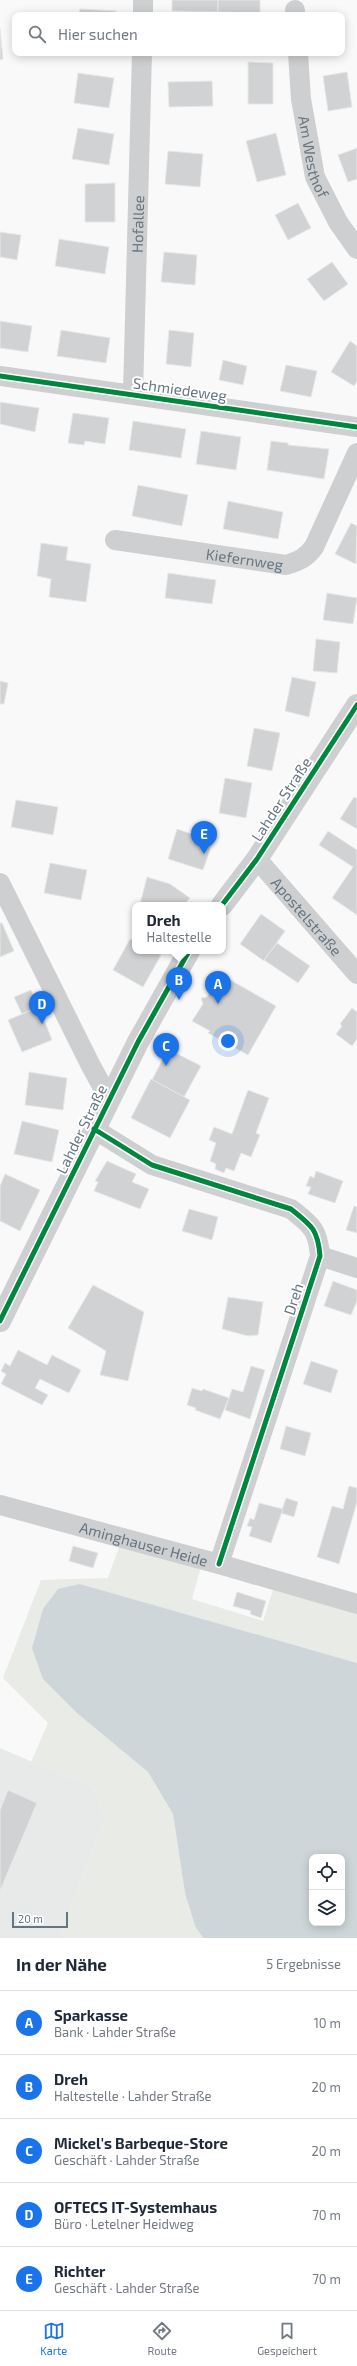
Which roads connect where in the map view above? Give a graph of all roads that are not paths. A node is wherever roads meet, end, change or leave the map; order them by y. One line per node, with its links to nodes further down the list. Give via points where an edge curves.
1 (143, 0): 2 (street)
2 (142, 12)
3 (142, 56): 7 (street, Hofallee)
4 (298, 56): 5 (street, Am Westhof, via 301,98 315,177 338,222)
5 (357, 249)
6 (0, 376): 7 (street, Schmiedeweg)
7 (133, 394): 8 (street, Schmiedeweg)
8 (357, 427)
9 (357, 453): 10 (street, Kiefernweg, via 314,547 307,557 298,562 286,565)
10 (115, 540)
11 (357, 704): 12 (street, Lahder Straße)
12 (257, 859): 14 (street, Lahder Straße); 16 (street, Apostelstraße)
13 (0, 883): 17 (street)
14 (224, 902)
15 (187, 954): 17 (street, Lahder Straße)
16 (357, 972)
17 (109, 1099): 18 (street, Lahder Straße)
18 (94, 1129): 19 (street, Dreh, via 152,1165 291,1209 307,1222 319,1237); 21 (street, Lahder Straße)
19 (320, 1256): 20 (street); 23 (street, Dreh)
20 (357, 1268)
21 (0, 1321)
22 (0, 1504): 23 (street, Aminghauser Heide)
23 (219, 1564): 24 (street, Aminghauser Heide)
24 (357, 1604)

